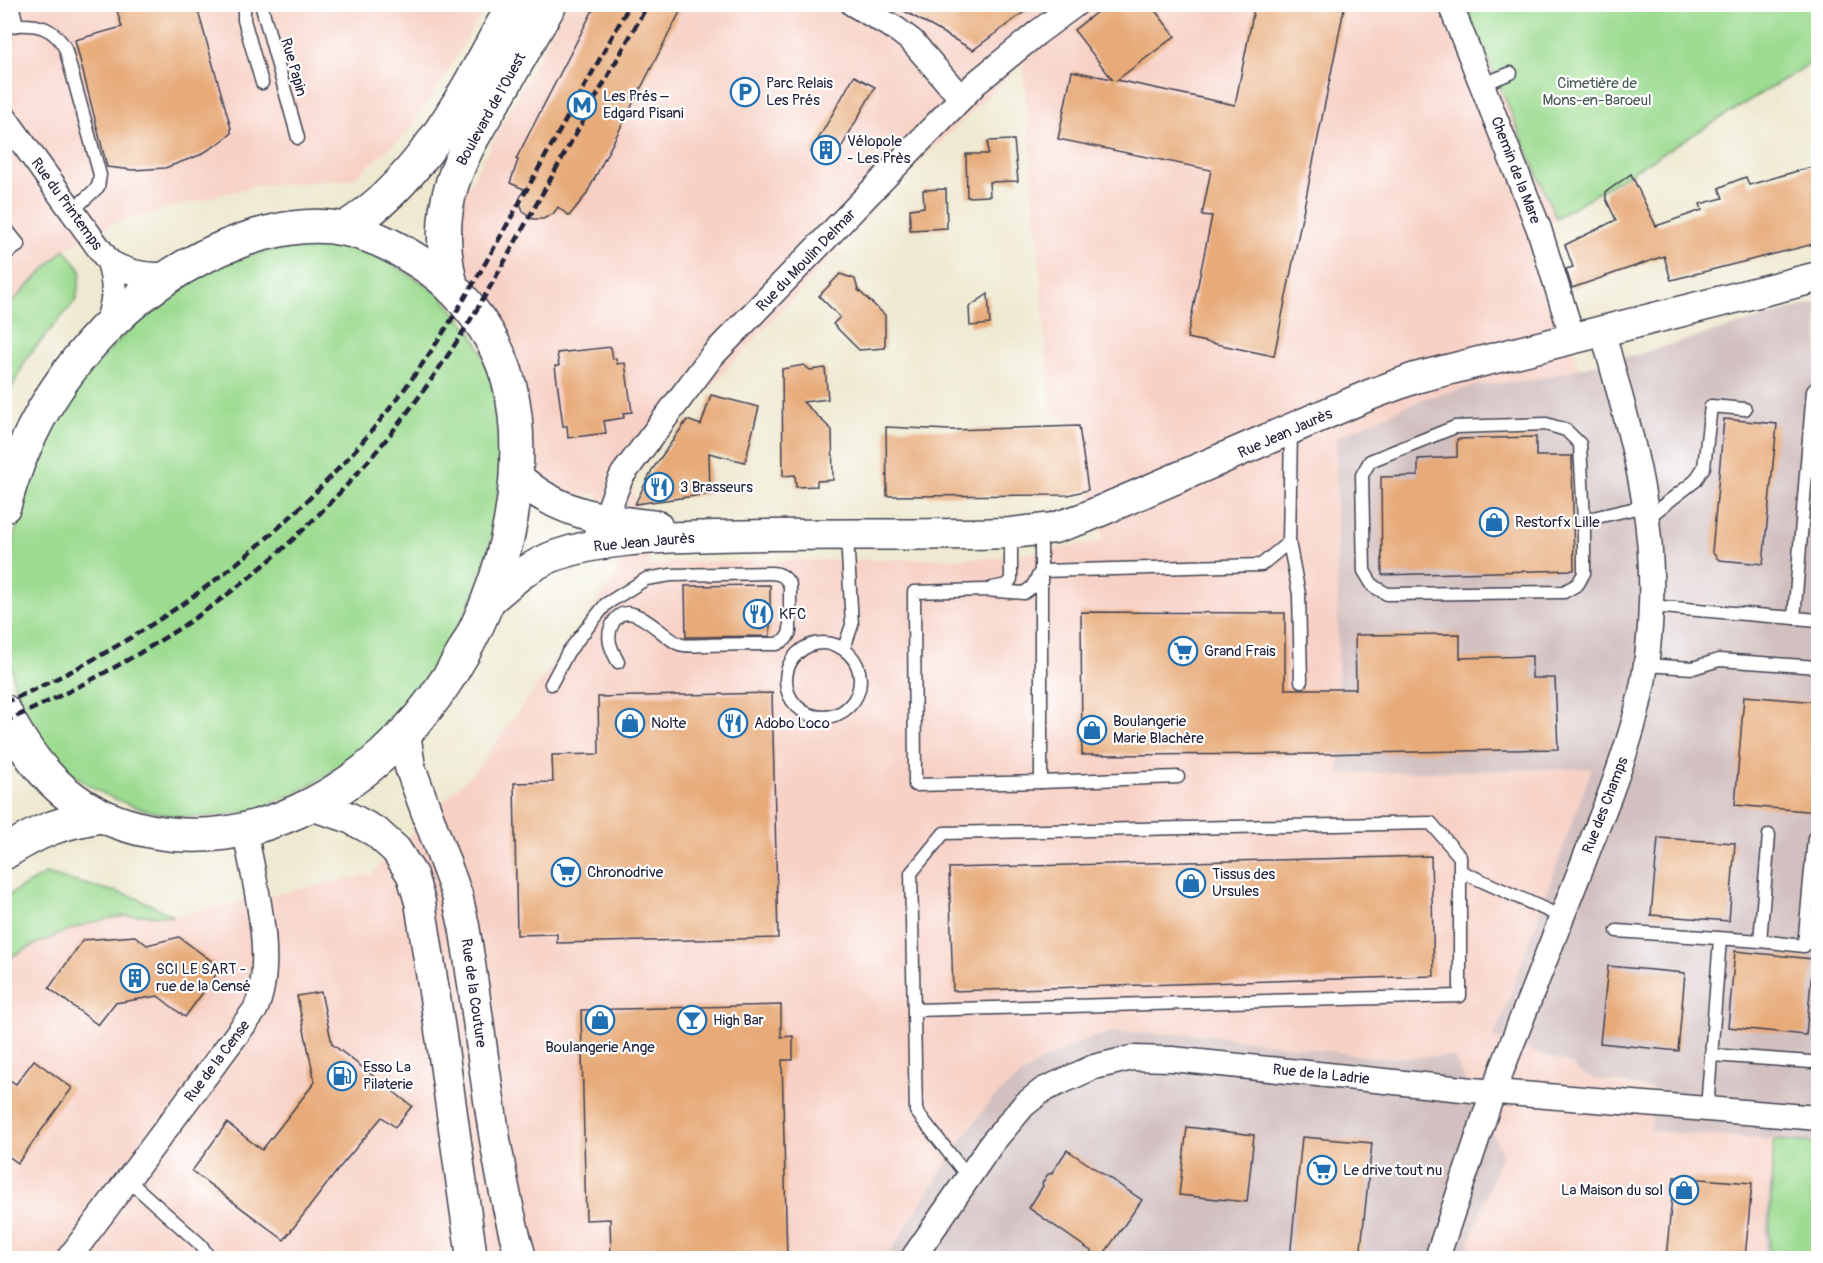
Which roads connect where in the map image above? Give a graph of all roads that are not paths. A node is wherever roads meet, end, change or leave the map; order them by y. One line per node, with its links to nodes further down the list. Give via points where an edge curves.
1 (12, 4): 9 (lane)
2 (244, 4): 12 (lane, via 244,20)
3 (261, 4): 16 (lane, Rue Papin)
4 (514, 4): 19 (main road, Boulevard de l'Ouest, via 465,92 421,159 385,199)
5 (550, 4): 24 (main road, Boulevard de l'Ouest, via 453,178 443,241)
6 (853, 4): 14 (street, via 912,41)
7 (1076, 4): 14 (street, Rue du Moulin Delmar)
8 (1450, 4): 13 (street, Chemin de la Mare)
9 (17, 25): 10 (lane); 17 (lane, via 43,26 65,48 100,175 98,187)
10 (4, 29)
11 (1511, 73): 13 (lane)
12 (262, 83)
13 (1483, 84): 27 (street, Chemin de la Mare, via 1539,229)
14 (962, 98): 34 (street, Rue du Moulin Delmar, via 702,367 623,474)
15 (4, 117): 17 (street, Rue du Printemps)
16 (298, 138)
17 (72, 211): 21 (street, Rue du Printemps)
18 (4, 226): 20 (lane, via 19,245)
19 (344, 229): 22 (main road, via 310,226 273,232 218,249); 24 (main road, via 396,248)
20 (4, 255)
21 (109, 262): 22 (street, Rue du Printemps, via 139,273); 25 (street, Rue du Printemps, via 115,290)
22 (171, 274): 25 (main road)
23 (1818, 277): 26 (street, Rue Jean Jaurès)
24 (452, 288): 31 (main road, via 488,332 508,373 516,417)
25 (106, 328): 32 (main road, via 73,365 47,404 26,443)
26 (1603, 332): 27 (street, Rue Jean Jaurès); 33 (street, Rue des Champs, via 1638,468)
27 (1574, 339): 30 (street, Rue Jean Jaurès, via 1415,378)
28 (1818, 386): 46 (lane, via 1813,391)
29 (1745, 409): 33 (lane, via 1711,406 1704,467 1695,482)
30 (1292, 430): 36 (street, Rue Jean Jaurès, via 1084,518); 40 (lane)
31 (516, 475): 34 (street, Rue Jean Jaurès, via 556,504); 44 (main road, via 505,548)
32 (4, 506)
33 (1645, 513): 35 (lane); 45 (street, Rue des Champs)
34 (605, 519): 39 (street, Rue Jean Jaurès); 41 (street, Rue du Moulin Delmar, via 592,539)
35 (1584, 520): 35 (lane, via 1584,573 1578,584 1564,592 1388,594 1373,586 1364,571 1362,475 1370,461 1455,427 1546,424 1566,430 1580,444)
36 (1041, 530): 37 (street, Rue Jean Jaurès); 42 (lane)
37 (1011, 533): 38 (street, Rue Jean Jaurès); 43 (lane, via 1011,579 1007,585)
38 (847, 534): 39 (street, Rue Jean Jaurès); 48 (lane, via 852,625)
39 (747, 535): 41 (street, Rue Jean Jaurès, via 621,541)
40 (1289, 542): 42 (lane, via 1261,565); 52 (lane, via 1299,594)
41 (578, 549): 44 (street, Rue Jean Jaurès, via 532,566)
42 (1041, 571): 43 (lane, via 1032,587 1023,593); 57 (lane)
43 (985, 590): 57 (lane, via 914,592 915,784)
44 (486, 604): 55 (main road, via 444,684)
45 (1650, 606): 46 (lane); 50 (street, Rue des Champs)
46 (1794, 618): 47 (lane)
47 (1818, 620)
48 (844, 648): 48 (lane, via 829,643 811,644 792,659 786,671 787,690 796,707 818,717 842,713 857,698 861,674)
49 (618, 662): 53 (lane, via 609,640 610,628 622,615 643,618 680,644 777,644 790,632 787,578 779,573 646,579 606,604 568,652)
50 (1645, 665): 51 (lane, via 1693,668 1719,660); 65 (street, Rue des Champs, via 1639,704 1622,762)
51 (1818, 667)
52 (1301, 681)
53 (551, 684)
54 (4, 711): 59 (main road, via 55,785)
55 (405, 733): 58 (main road, via 356,777); 80 (street, Rue de la Couture, via 410,768 457,895 464,926 499,1162)
56 (1178, 777): 57 (lane)
57 (1041, 782)
58 (310, 806): 60 (main road); 79 (street, via 332,811 376,832 396,850 412,875 420,902)
59 (101, 816): 60 (main road, via 136,828 176,835); 63 (main road, via 60,823)
60 (245, 831): 76 (street, Rue de la Cense, via 264,944 260,998 255,1010)
61 (1769, 835): 68 (lane)
62 (1814, 838): 68 (lane, via 1804,946)
63 (4, 853)
64 (1460, 871): 65 (lane); 69 (lane, via 1460,996); 69 (lane, via 1460,857 1431,824 944,833 911,873)
65 (1562, 917): 72 (street, Rue des Champs)
66 (1617, 931): 67 (lane)
67 (1720, 939): 68 (lane); 70 (lane)
68 (1760, 941)
69 (914, 1010): 75 (lane, via 916,1111)
70 (1711, 1055): 71 (lane); 73 (lane)
71 (1811, 1062)
72 (1493, 1092): 73 (street, Rue de la Ladrie); 75 (street, Rue de la Ladrie, via 1132,1058 1094,1067 1043,1090 1007,1122); 82 (street, Rue des Champs)
73 (1707, 1109): 74 (street, Rue de la Ladrie)
74 (1818, 1118)
75 (968, 1177): 81 (street, Rue de la Ladrie)
76 (128, 1179): 77 (street, Rue de la Cense); 78 (lane, via 201,1245)
77 (69, 1258)
78 (209, 1258)
79 (472, 1258)
80 (521, 1258)
81 (913, 1258)
82 (1437, 1258)

